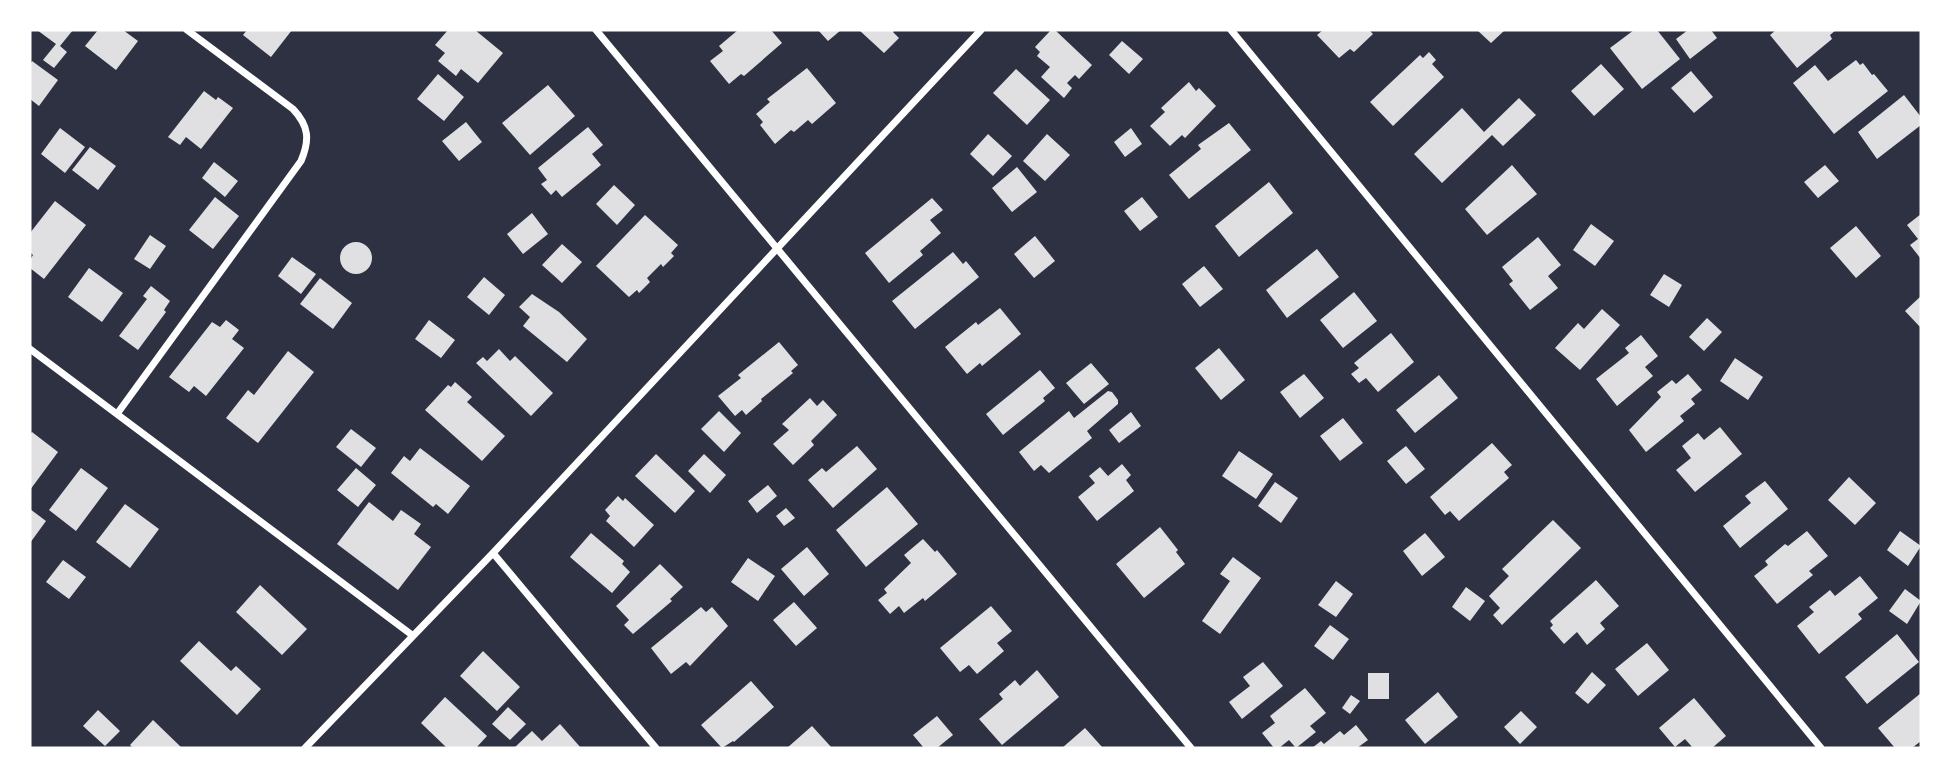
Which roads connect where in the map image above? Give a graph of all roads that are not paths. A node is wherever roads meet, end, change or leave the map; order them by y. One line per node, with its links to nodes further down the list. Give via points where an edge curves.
1 (187, 30): 7 (street, via 293,109 308,133 308,147)
2 (596, 30): 5 (street)
3 (981, 30): 5 (street)
4 (1231, 30): 13 (street)
5 (778, 248): 8 (street); 12 (street)
6 (30, 349): 7 (street)
7 (117, 414): 9 (street)
8 (493, 553): 9 (street); 11 (street)
9 (412, 635): 10 (street)
10 (305, 748)
11 (656, 748)
12 (1191, 748)
13 (1821, 748)

